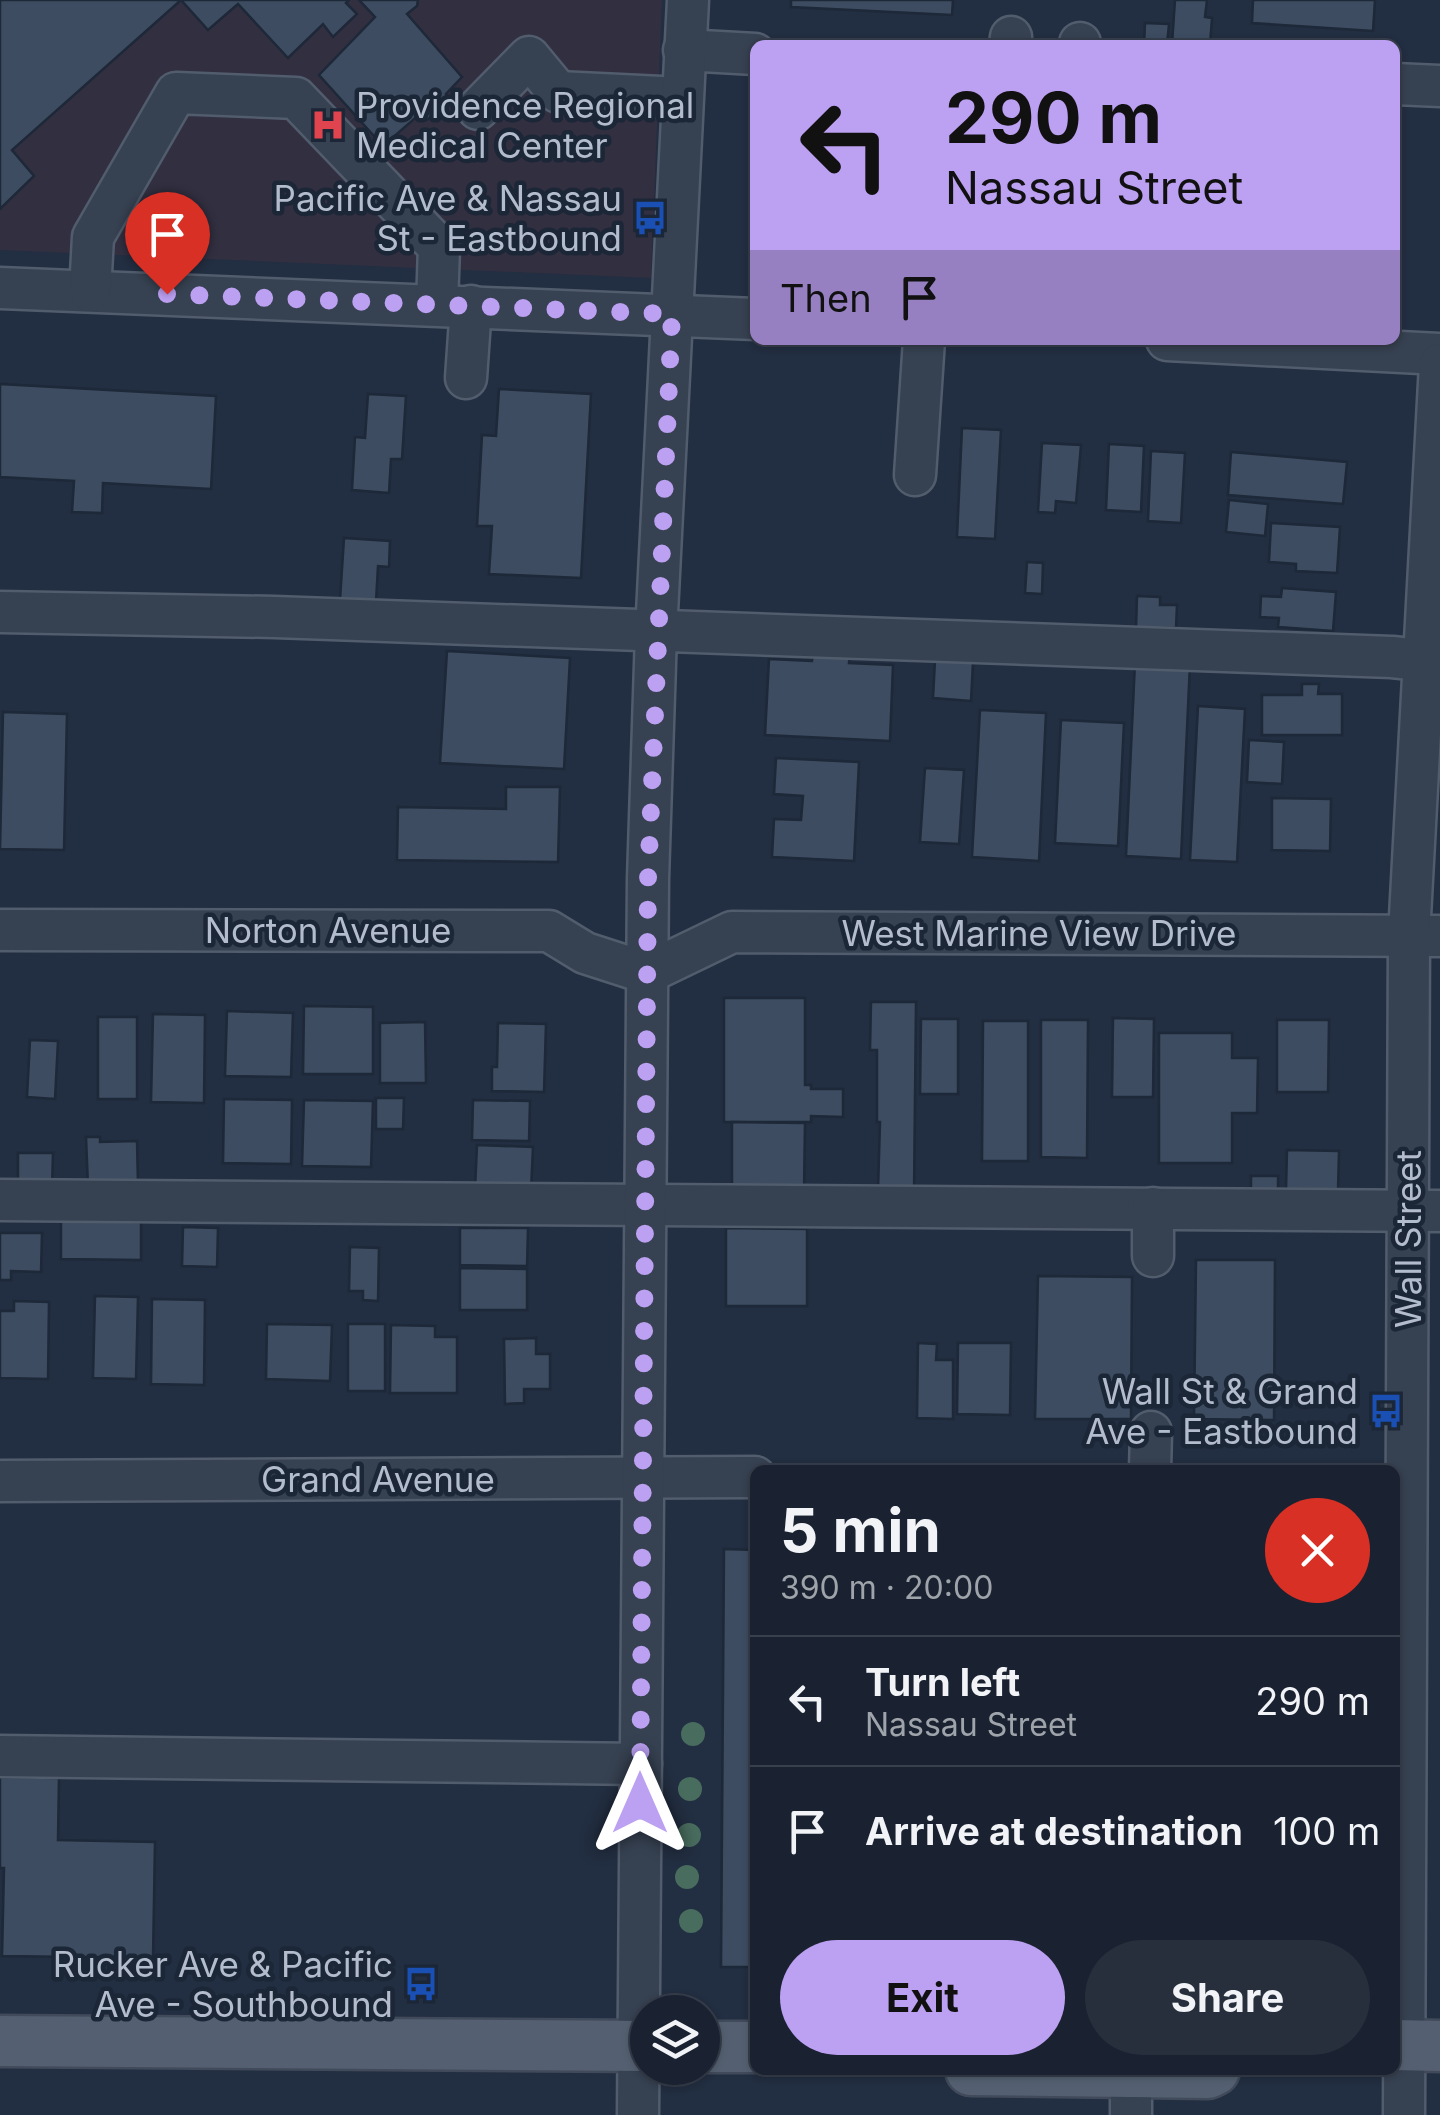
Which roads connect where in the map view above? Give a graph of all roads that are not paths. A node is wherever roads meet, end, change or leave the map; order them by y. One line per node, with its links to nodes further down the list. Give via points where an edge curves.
1 (688, 0): 2 (street)
2 (684, 50): 3 (street); 6 (street)
3 (750, 54)
4 (1400, 84): 5 (street)
5 (1440, 86)
6 (682, 98): 7 (street, via 558,92 529,57); 11 (street)
7 (478, 109)
8 (0, 288): 9 (street)
9 (90, 292): 10 (street); 10 (street, via 93,237 176,93 296,98 438,247)
10 (454, 306): 11 (street); 17 (street)
11 (672, 314): 12 (street); 20 (street)
12 (750, 318)
13 (924, 345): 18 (street)
14 (1264, 345): 15 (street)
15 (1440, 354)
16 (1440, 364): 21 (street, Wall Street)
17 (466, 378)
18 (915, 476)
19 (0, 612): 20 (street, via 160,600 272,620)
20 (656, 633): 21 (street); 24 (street)
21 (1432, 660): 23 (street, Wall Street)
22 (0, 930): 24 (street, Norton Avenue, via 549,931 585,953)
23 (1425, 936): 24 (street, West Marine View Drive, via 732,932); 28 (street, Wall Street)
24 (647, 973): 26 (street)
25 (0, 1200): 26 (street)
26 (644, 1204): 27 (street); 32 (street)
27 (1153, 1208): 28 (street); 29 (street)
28 (1424, 1210): 30 (street, Wall Street)
29 (1153, 1256)
30 (1414, 1473): 34 (street, Wall Street)
31 (750, 1477): 32 (street, Grand Avenue)
32 (642, 1478): 33 (street, Grand Avenue); 36 (street)
33 (0, 1481)
34 (1414, 1755): 41 (street, Wall Street)
35 (0, 1756): 36 (street)
36 (641, 1764): 37 (street)
37 (643, 1995)
38 (0, 2042): 39 (main road)
39 (630, 2046)
40 (720, 2046): 42 (main road)
41 (1413, 2046): 48 (street, Wall Street)
42 (750, 2047)
43 (1004, 2075): 46 (main road)
44 (1201, 2075): 46 (main road)
45 (640, 2085): 47 (street)
46 (1131, 2094)
47 (638, 2115)
48 (1404, 2115)

